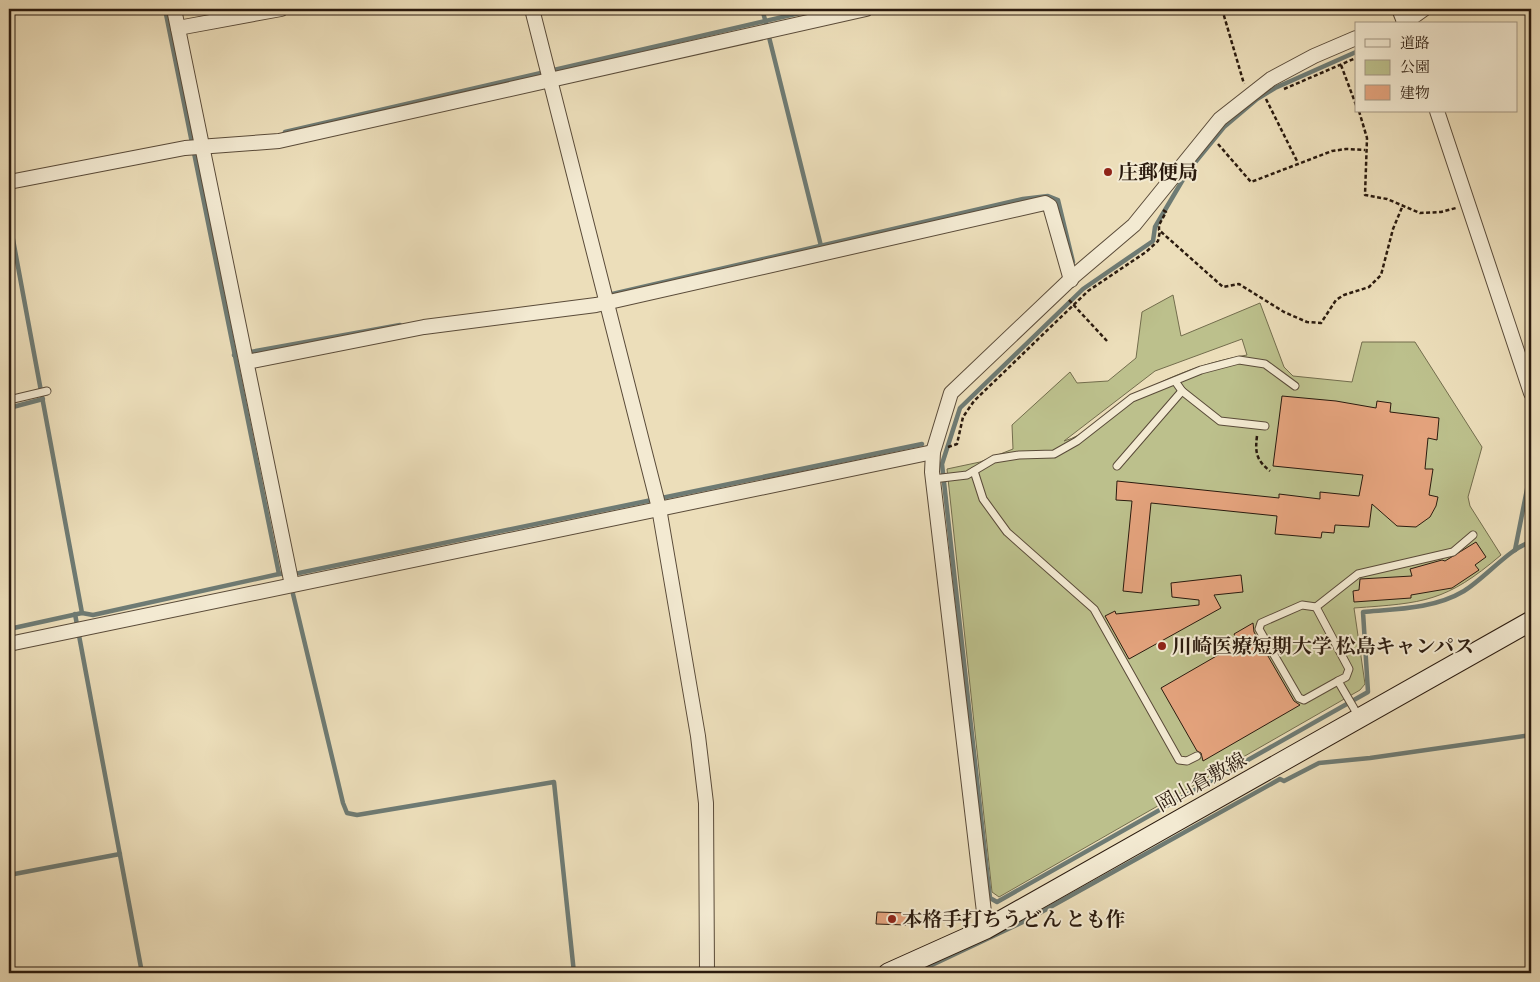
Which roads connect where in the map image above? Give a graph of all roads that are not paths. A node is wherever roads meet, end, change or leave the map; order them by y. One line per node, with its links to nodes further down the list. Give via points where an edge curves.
1 (174, 9): 9 (street)
2 (282, 9): 9 (street)
3 (532, 9): 11 (street)
4 (866, 9): 11 (street)
5 (1399, 9): 7 (street)
6 (1424, 9): 8 (street)
7 (1404, 22)
8 (1408, 22)
9 (178, 28): 13 (street)
10 (1355, 38): 15 (street, via 1271,79 1220,119 1134,225)
11 (549, 75): 13 (street, via 279,142); 16 (street)
12 (1437, 112): 22 (street)
13 (195, 147): 14 (street); 17 (street)
14 (9, 182)
15 (1074, 276): 16 (street, via 1050,206 1045,204); 25 (street, via 951,393)
16 (604, 298): 17 (street); 29 (street)
17 (246, 357): 31 (street)
18 (1175, 381): 19 (lane, via 1239,360 1265,364); 21 (lane); 27 (lane, via 1132,398 1077,442 1054,454 1019,454 994,459)
19 (1295, 386)
20 (47, 391): 23 (lane)
21 (1182, 391): 24 (lane, via 1220,421); 26 (lane)
22 (1531, 393)
23 (9, 400)
24 (1261, 426)
25 (932, 452): 28 (street); 29 (street)
26 (1117, 466)
27 (974, 471): 28 (lane, via 966,476); 37 (lane, via 983,500 1007,532 1094,609 1178,760 1187,762)
28 (940, 478): 38 (street)
29 (657, 501): 31 (street); 39 (street, via 698,736 706,803)
30 (1473, 535): 32 (lane, via 1453,552 1358,574)
31 (290, 577): 34 (street)
32 (1316, 607): 35 (lane, via 1350,669 1346,677); 35 (lane, via 1302,606 1261,623 1259,629 1299,698 1304,700)
33 (1531, 621): 36 (main road, 岡山倉敷線)
34 (9, 644)
35 (1338, 681): 36 (lane)
36 (1356, 712): 38 (main road, 岡山倉敷線)
37 (1197, 756)
38 (986, 929): 40 (main road, 岡山倉敷線)
39 (707, 973)
40 (888, 973)

